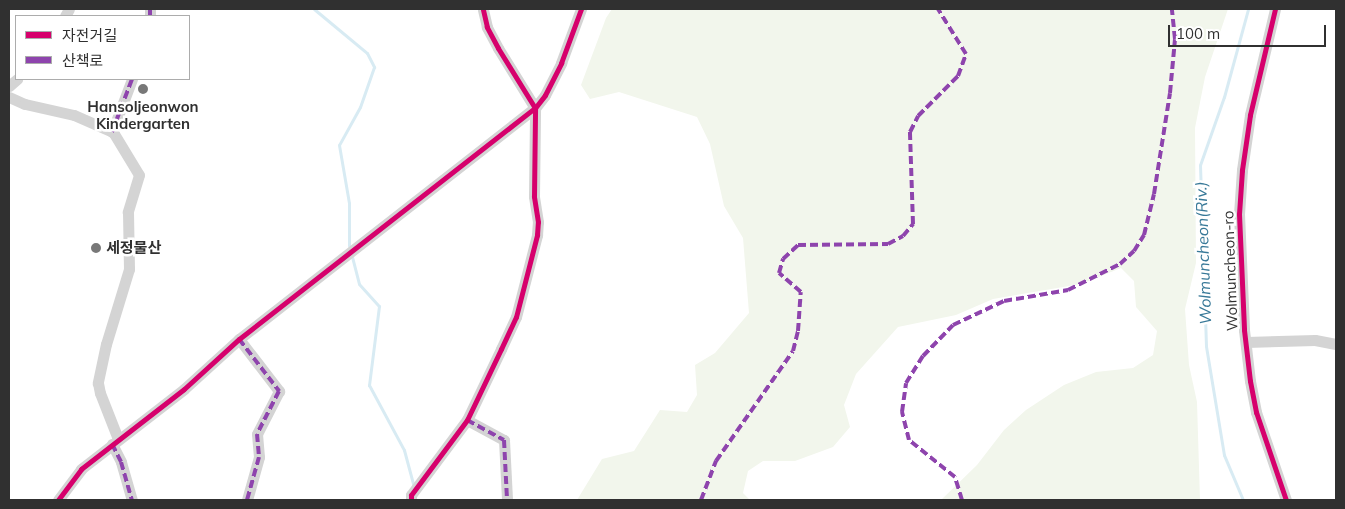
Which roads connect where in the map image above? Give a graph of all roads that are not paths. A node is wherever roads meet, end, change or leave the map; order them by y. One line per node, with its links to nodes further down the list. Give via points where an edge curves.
1 (483, 9): 6 (street, via 487,27 498,48)
2 (581, 9): 6 (street, via 561,63)
3 (1275, 9): 9 (street, Wolmuncheon-ro, via 1250,116 1242,170 1240,233)
4 (132, 80): 7 (street)
5 (9, 97): 7 (street, via 74,115)
6 (535, 108): 8 (street); 11 (street, via 537,235 516,317)
7 (112, 132): 12 (street, via 139,176 128,212 129,269 106,344 98,383)
8 (239, 339): 12 (street, via 184,389); 16 (street, via 279,391 257,434 259,457)
9 (1246, 342): 10 (street, via 1315,340); 18 (street, Wolmuncheon-ro, via 1256,412)
10 (1336, 344)
11 (467, 420): 13 (street); 17 (street, via 504,440)
12 (115, 442): 14 (street, via 81,470); 15 (street)
13 (411, 498)
14 (58, 500)
15 (132, 500)
16 (247, 500)
17 (507, 500)
18 (1286, 500)

